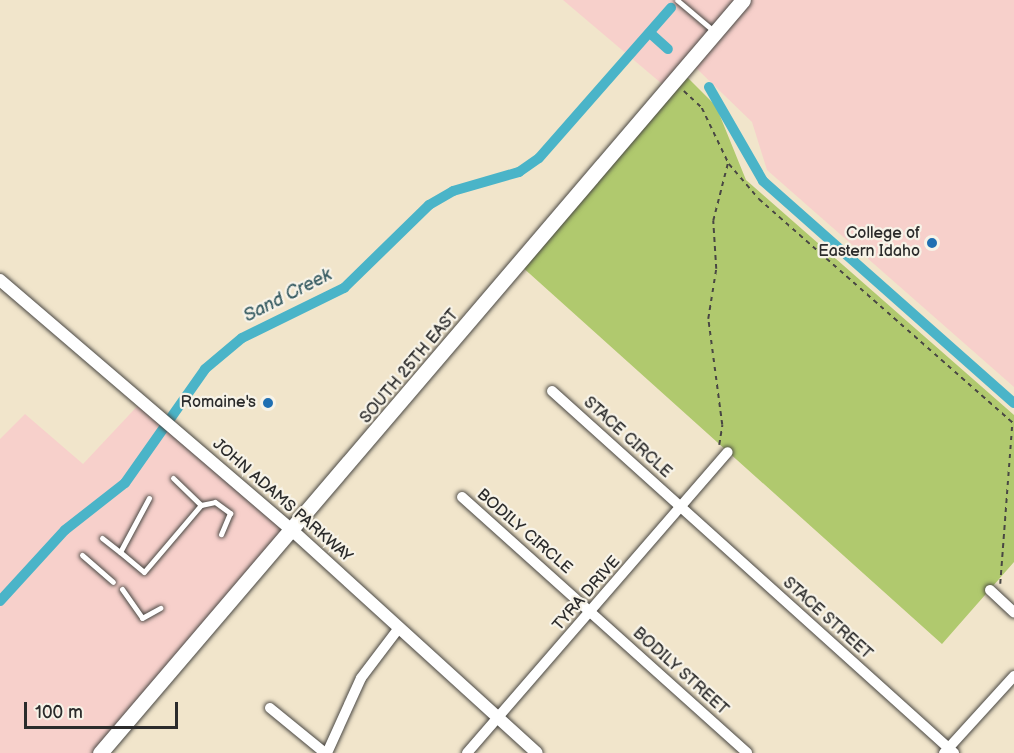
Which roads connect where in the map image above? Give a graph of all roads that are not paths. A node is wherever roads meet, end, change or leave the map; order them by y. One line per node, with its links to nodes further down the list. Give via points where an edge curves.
1 (677, 0): 3 (lane)
2 (743, 0): 3 (main road, SOUTH 25TH EAST)
3 (716, 33): 12 (main road, SOUTH 25TH EAST)
4 (0, 280): 12 (street, JOHN ADAMS PARKWAY)
5 (552, 391): 11 (street, STACE CIRCLE)
6 (723, 448): 11 (street, TYRA DRIVE)
7 (173, 478): 10 (lane)
8 (462, 497): 21 (street, BODILY CIRCLE)
9 (149, 498): 15 (lane)
10 (201, 505): 13 (lane, via 214,502 230,513); 15 (lane, via 144,572)
11 (681, 506): 21 (street, TYRA DRIVE); 27 (street, STACE STREET)
12 (294, 532): 23 (street, JOHN ADAMS PARKWAY); 28 (main road, SOUTH 25TH EAST)
13 (221, 534)
14 (102, 538): 15 (lane)
15 (120, 552)
16 (82, 555): 17 (lane)
17 (113, 582)
18 (122, 589): 20 (lane, via 142,618)
19 (990, 590): 22 (street)
20 (160, 608)
21 (592, 612): 26 (street, TYRA DRIVE); 32 (street, BODILY STREET)
22 (1014, 612)
23 (399, 628): 26 (street, JOHN ADAMS PARKWAY); 29 (street, via 361,678)
24 (1014, 676): 27 (street)
25 (270, 708): 29 (street)
26 (497, 717): 30 (street, TYRA DRIVE); 31 (street, JOHN ADAMS PARKWAY)
27 (949, 751)
28 (100, 753)
29 (326, 753)
30 (466, 753)
31 (537, 753)
32 (747, 753)

